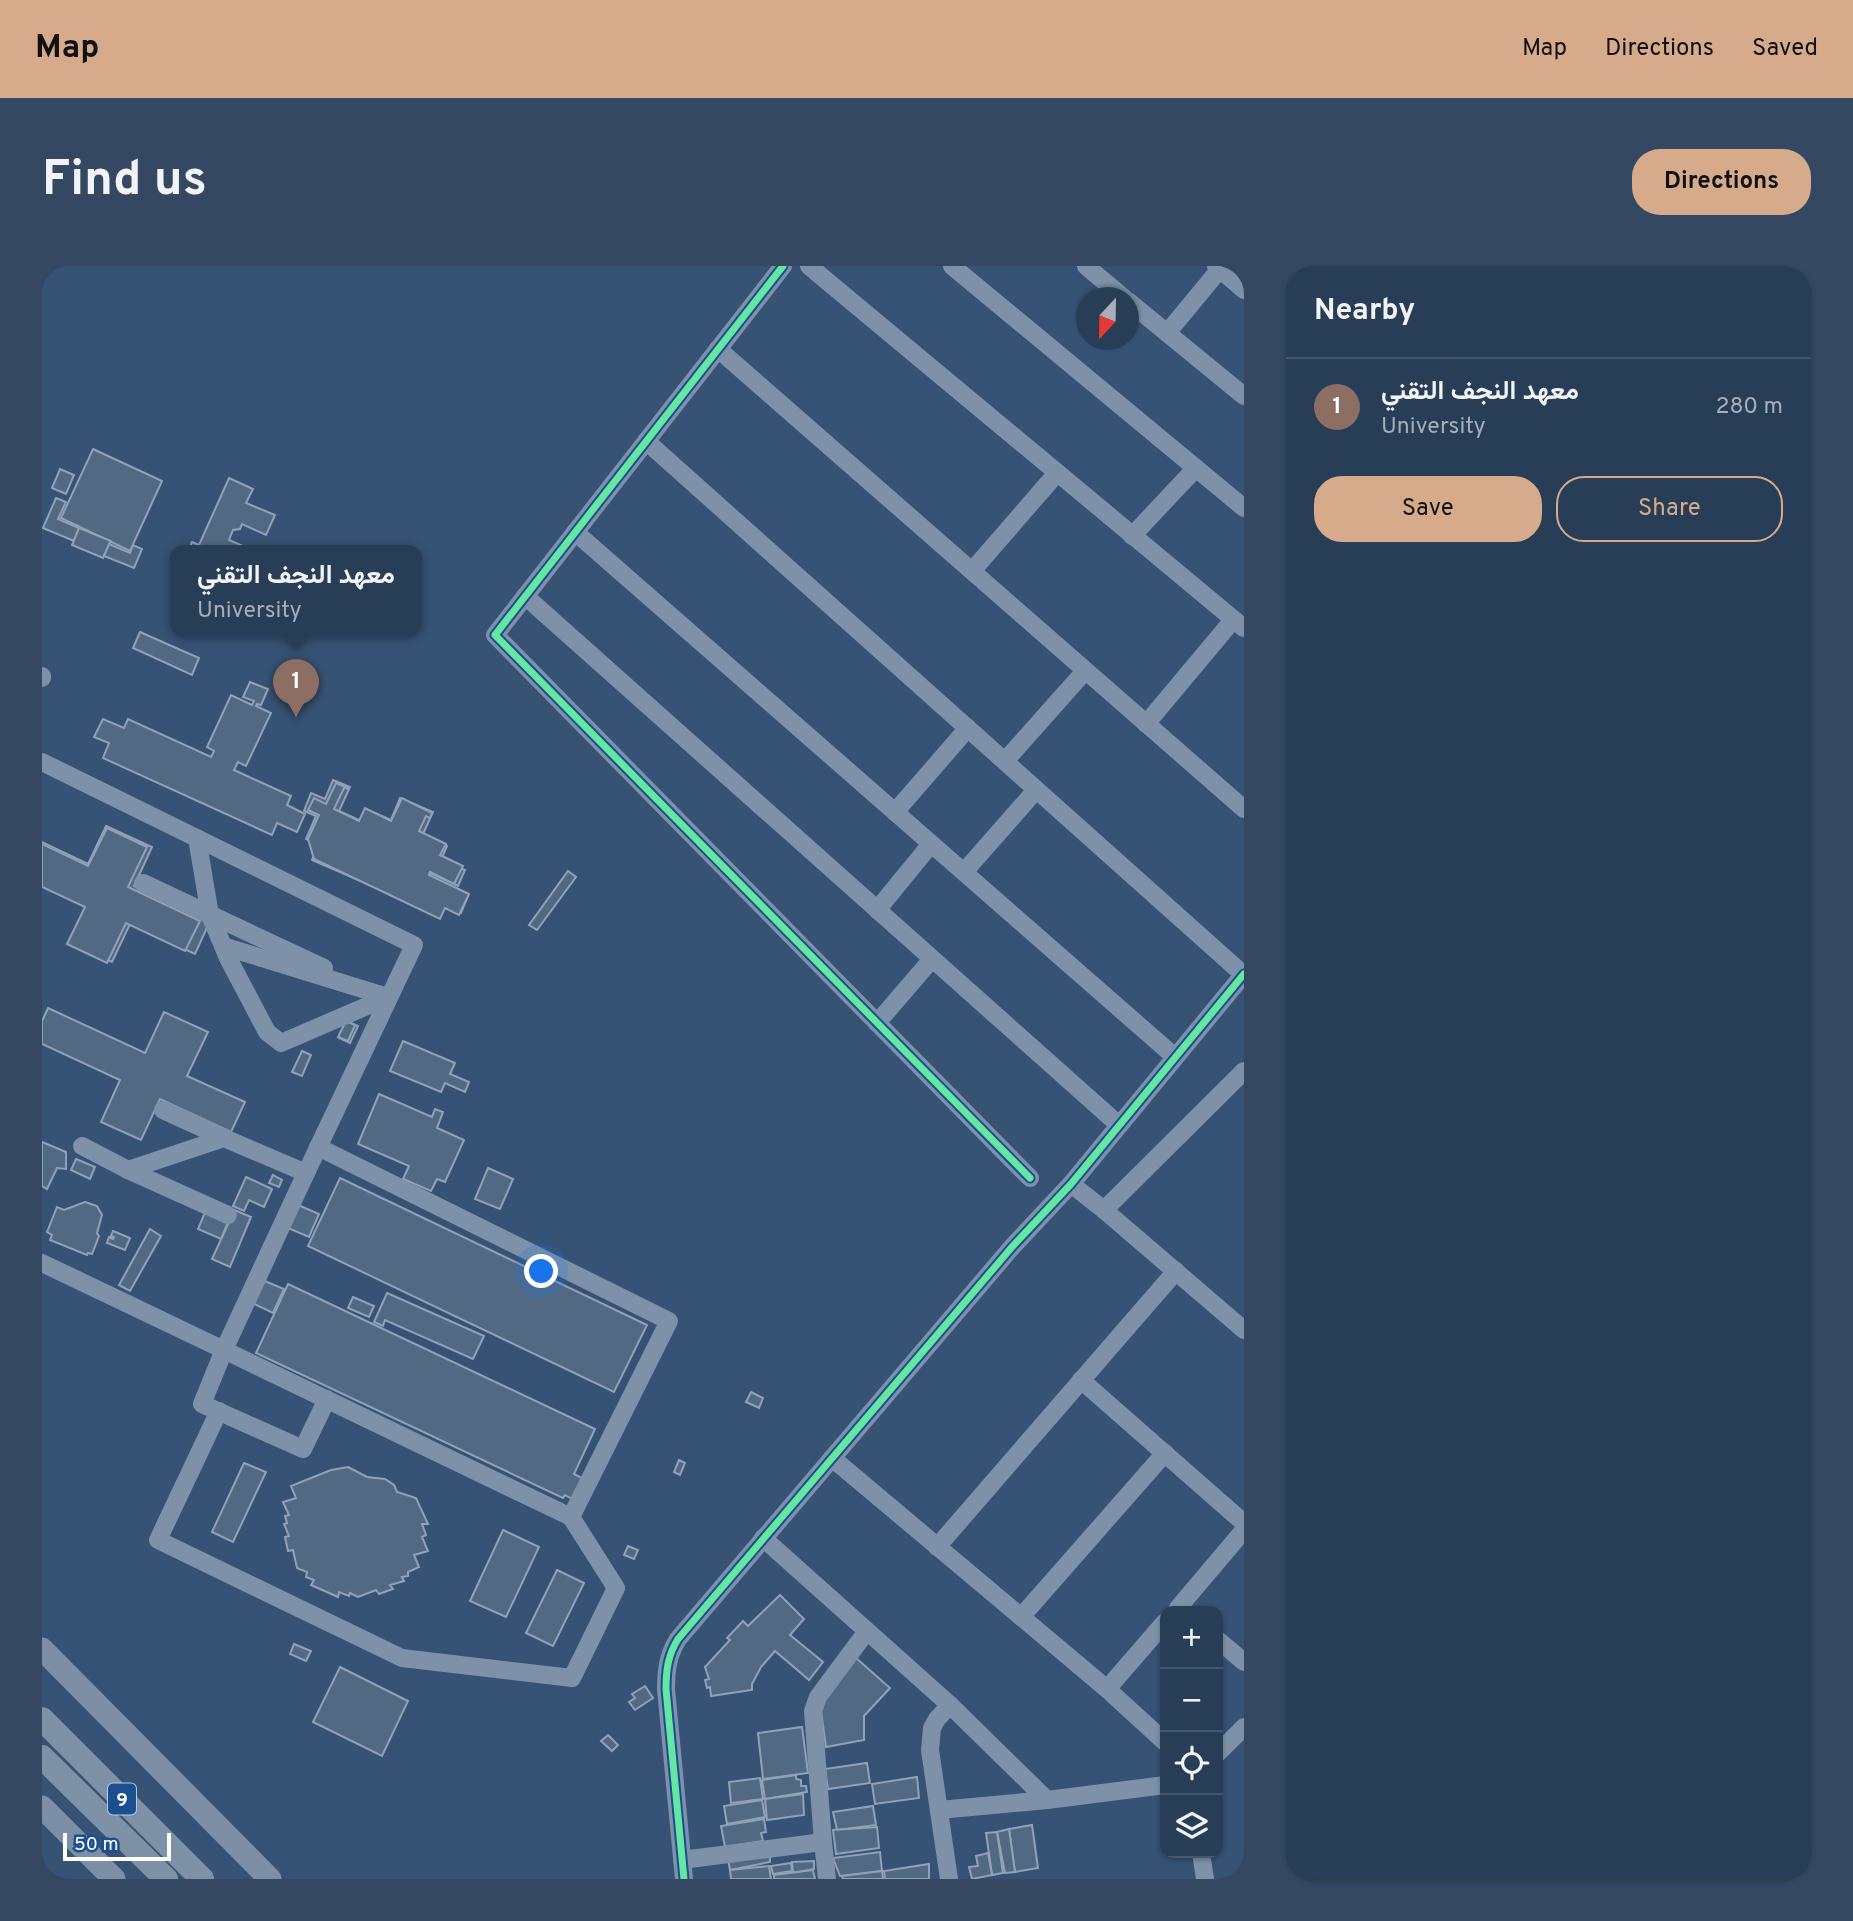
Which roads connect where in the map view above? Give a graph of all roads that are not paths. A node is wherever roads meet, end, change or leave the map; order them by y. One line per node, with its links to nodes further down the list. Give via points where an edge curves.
1 (783, 266): 10 (street)
2 (809, 266): 14 (street)
3 (952, 266): 13 (street)
4 (1086, 266): 6 (street)
5 (1218, 268): 7 (street); 9 (street)
6 (1111, 287)
7 (1244, 289)
8 (1139, 309): 9 (street)
9 (1167, 333): 11 (street)
10 (718, 349): 12 (street); 18 (street)
11 (1244, 396)
12 (646, 442): 16 (street); 23 (street)
13 (1196, 468): 15 (street); 17 (street)
14 (1057, 473): 17 (street); 18 (street)
15 (1244, 508)
16 (575, 533): 19 (street); 28 (street)
17 (1132, 536): 20 (street)
18 (972, 571): 21 (street)
19 (525, 596): 33 (street); 39 (street, via 495,635)
20 (1239, 624): 22 (street)
21 (1085, 671): 22 (street); 24 (street)
22 (1146, 724): 27 (street)
23 (968, 729): 24 (street); 28 (street)
24 (1005, 761): 26 (street)
25 (42, 762): 29 (street)
26 (1036, 790): 31 (street); 37 (street)
27 (1244, 809)
28 (895, 812): 30 (street)
29 (197, 838): 34 (street); 38 (street, via 414,945)
30 (931, 844): 31 (street); 33 (street)
31 (964, 873): 40 (street)
32 (143, 883): 34 (street)
33 (877, 910): 36 (street)
34 (210, 915): 35 (street); 38 (street)
35 (223, 947): 38 (street); 38 (street, via 267,1032 281,1043)
36 (932, 959): 39 (street); 43 (street)
37 (1244, 974): 40 (street)
38 (388, 997): 46 (street)
39 (877, 1023): 49 (street)
40 (1175, 1058): 43 (street)
41 (1244, 1071): 51 (street)
42 (163, 1110): 44 (street)
43 (1119, 1125): 50 (street)
44 (224, 1138): 47 (street); 48 (street)
45 (82, 1146): 47 (street)
46 (318, 1147): 48 (street); 62 (street, via 669,1321)
47 (128, 1170): 52 (street)
48 (306, 1173): 56 (street)
49 (1030, 1178)
50 (1071, 1184): 51 (street); 61 (street)
51 (1104, 1210): 54 (street)
52 (228, 1215)
53 (42, 1263): 56 (street)
54 (1176, 1271): 55 (street); 57 (street)
55 (1244, 1330)
56 (224, 1350): 58 (street); 59 (street, via 202,1404)
57 (1082, 1380): 60 (street); 66 (street)
58 (327, 1399): 59 (street, via 303,1449); 62 (street)
59 (219, 1411): 62 (street, via 158,1541 402,1658 572,1678 616,1588)
60 (1165, 1453): 63 (street); 68 (street)
61 (832, 1458): 65 (street); 66 (street)
62 (571, 1517)
63 (1244, 1522)
64 (1244, 1530): 67 (street)
65 (764, 1538): 70 (street); 91 (street, via 678,1639 667,1665)
66 (937, 1547): 68 (street)
67 (1182, 1606)
68 (1021, 1617): 74 (street)
69 (1160, 1628): 74 (street)
70 (867, 1631): 75 (street); 89 (street, via 813,1711)
71 (1223, 1644): 73 (street)
72 (42, 1649): 95 (main road)
73 (1244, 1662)
74 (1107, 1689): 78 (street)
75 (950, 1704): 85 (street); 88 (street, via 932,1728 930,1750)
76 (42, 1719): 81 (highway, 9)
77 (1244, 1727): 79 (street)
78 (1160, 1737)
79 (1223, 1749)
80 (42, 1757): 82 (highway, 9)
81 (83, 1760): 82 (highway, via 79,1776); 84 (highway, 9)
82 (62, 1777): 87 (highway, 9)
83 (1160, 1786): 85 (street)
84 (116, 1792): 87 (highway, via 99,1792); 94 (highway, 9)
85 (1047, 1800): 88 (street)
86 (42, 1807): 92 (main road)
87 (94, 1808): 93 (highway, 9)
88 (939, 1810): 98 (street)
89 (823, 1842): 91 (street); 97 (street)
90 (1202, 1858): 99 (street)
91 (682, 1860): 96 (street)
92 (114, 1879)
93 (166, 1879)
94 (202, 1879)
95 (270, 1879)
96 (684, 1879)
97 (827, 1879)
98 (948, 1879)
99 (1205, 1879)

